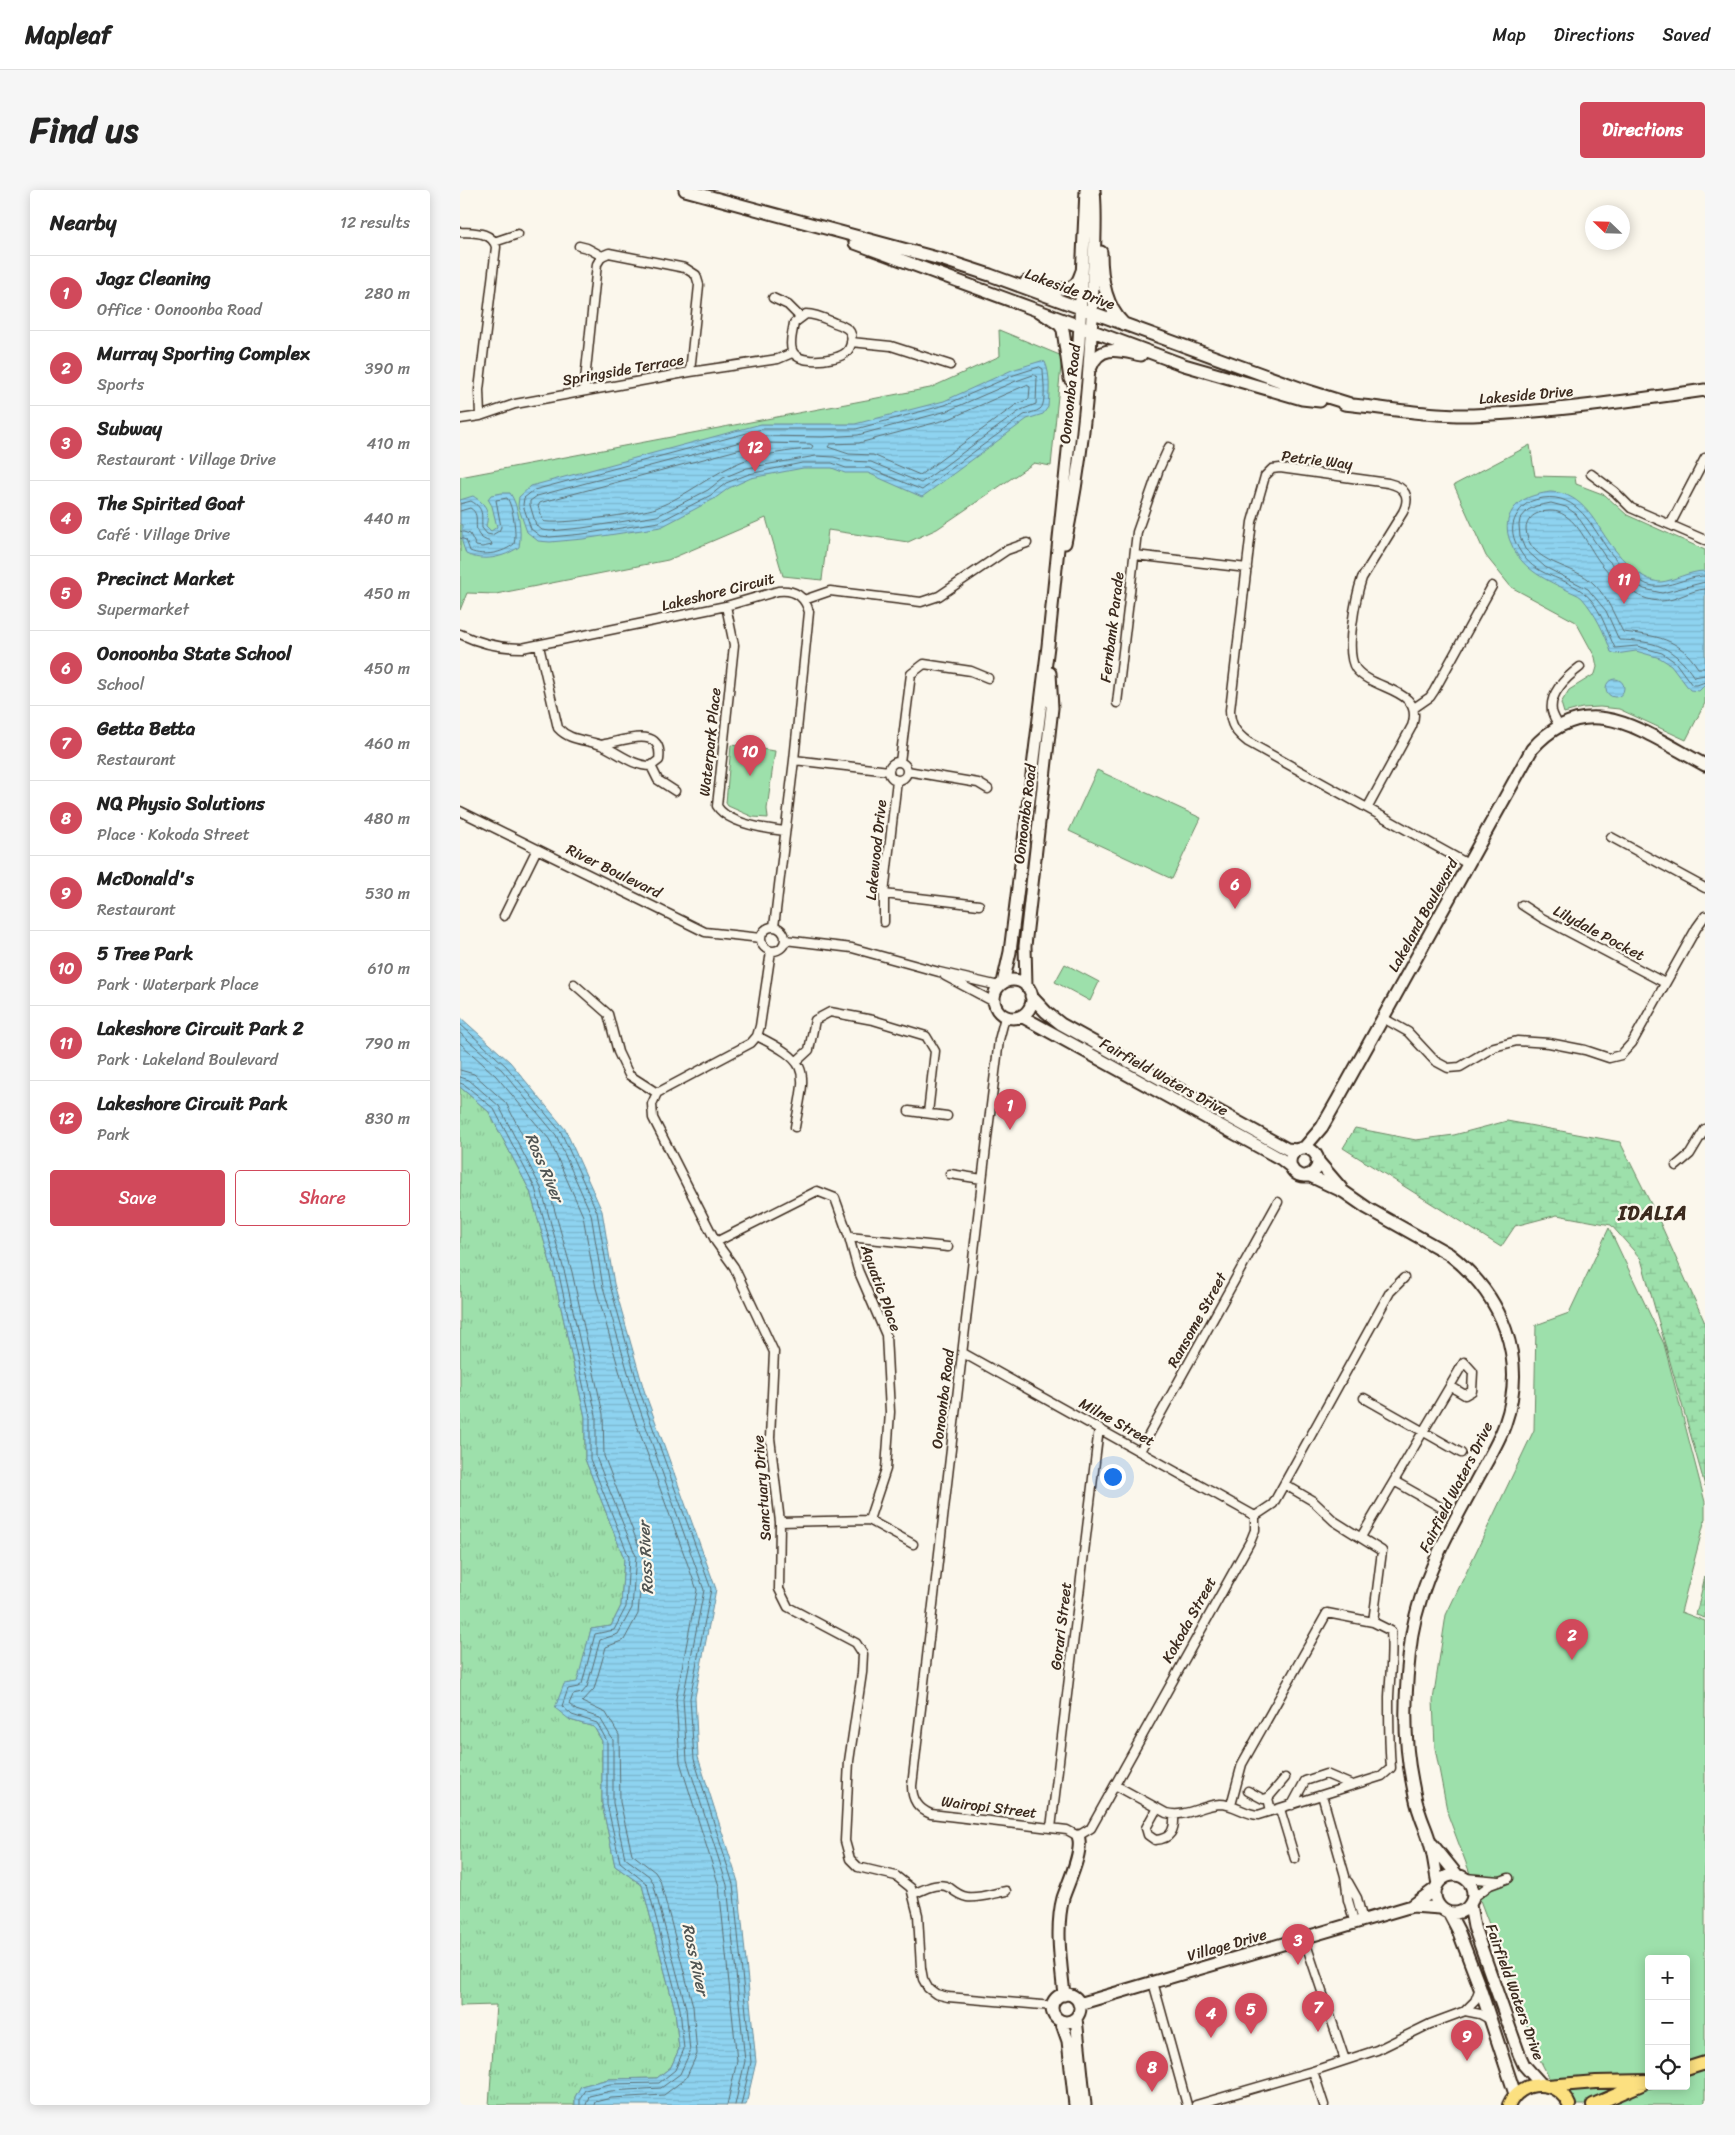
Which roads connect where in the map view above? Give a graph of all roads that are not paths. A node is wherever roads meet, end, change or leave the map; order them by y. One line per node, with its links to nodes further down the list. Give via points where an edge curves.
1 (685, 190): 5 (street, Lakeside Drive)
2 (1086, 190): 11 (street, Oonoonba Road)
3 (1094, 190): 4 (street, Oonoonba Road)
4 (1096, 211): 15 (street, Oonoonba Road); 18 (street, via 1104,286 1110,307)
5 (776, 214): 12 (street, Lakeside Drive); 14 (street, Lakeside Drive)
6 (460, 232): 8 (street, via 486,235)
7 (518, 234): 8 (street)
8 (494, 242): 29 (street, via 479,390)
9 (579, 246): 10 (street)
10 (602, 256): 24 (street, via 609,253 667,264 696,274 699,285); 26 (street, via 598,264)
11 (1084, 267): 12 (street, via 1078,281 1068,288); 15 (street, Oonoonba Road)
12 (990, 275): 15 (street, Lakeside Drive)
13 (773, 298): 16 (street, via 788,304)
14 (1039, 311): 17 (street, Lakeside Drive); 31 (street, Lakeside Drive, via 1063,330 1070,375)
15 (1087, 311): 17 (street, Oonoonba Road); 18 (street, Lakeside Drive); 19 (street, Oonoonba Road)
16 (800, 317): 20 (street, via 812,314 847,328); 21 (street, via 794,323 790,345)
17 (1081, 326): 19 (street, Lakeside Drive); 31 (street, Oonoonba Road)
18 (1126, 326): 28 (street, Lakeside Drive)
19 (1092, 330): 22 (street, Lakeside Drive); 25 (street, Oonoonba Road)
20 (851, 342): 21 (street, via 850,348 836,357 805,361); 23 (street, via 891,346)
21 (792, 353): 24 (street, Springside Terrace, via 778,359)
22 (1184, 365): 25 (street, via 1124,351 1103,351 1094,360); 28 (street, Lakeside Drive, via 1302,399)
23 (950, 366)
24 (690, 372): 26 (street, Springside Terrace)
25 (1087, 378): 41 (street, Oonoonba Road, via 1072,500)
26 (584, 390): 29 (street, Springside Terrace, via 514,404)
27 (1705, 390): 28 (street, Lakeside Drive, via 1610,404 1472,415 1409,412)
28 (1350, 404)
29 (480, 416): 30 (street, Springside Terrace)
30 (460, 419)
31 (1071, 421): 41 (street, Oonoonba Road)
32 (1169, 447): 38 (street, Fernbank Parade, via 1140,523)
33 (1705, 458): 35 (street)
34 (1591, 474): 35 (street, via 1631,508)
35 (1670, 525): 36 (street)
36 (1705, 540)
37 (1027, 543): 42 (street, via 1007,550 928,601 830,591)
38 (1135, 555): 39 (street, Fernbank Parade); 49 (street, Fernbank Parade)
39 (1247, 568): 50 (street, Petrie Way, via 1255,510 1265,476 1270,470 1280,468 1401,487 1407,495 1407,505 1358,588 1350,649 1353,663 1361,673 1404,698); 62 (street, Petrie Way, via 1230,710 1232,725 1248,742)
40 (1492, 586): 50 (street, via 1434,691)
41 (1053, 598): 46 (street, Oonoonba Road)
42 (804, 600): 43 (street, Lakeshore Circuit, via 793,591 785,590); 53 (street, via 809,612)
43 (726, 606): 45 (street, Lakeshore Circuit); 64 (street, Waterpark Place, via 734,645 717,806 724,814 746,824)
44 (460, 634): 45 (street, Lakeshore Circuit, via 486,645 504,648)
45 (540, 646): 52 (street, via 558,728 563,734)
46 (1048, 646): 82 (street, Oonoonba Road, via 1010,952); 83 (street, Oonoonba Road, via 1052,708 1025,946)
47 (1580, 667): 51 (street, via 1567,677 1553,700 1552,712)
48 (988, 678): 54 (street, via 971,670 924,664 912,674)
49 (1117, 703)
50 (1414, 708): 62 (street, via 1412,726)
51 (1559, 726): 55 (street, Lakeland Boulevard, via 1583,718 1607,718 1626,723); 67 (street, Lakeland Boulevard, via 1541,738 1532,749)
52 (600, 745): 56 (street, via 641,766); 56 (street, via 649,737 656,741 660,750 659,760)
53 (794, 760): 57 (street); 64 (street)
54 (900, 762): 57 (street, via 891,765); 58 (street)
55 (1705, 765)
56 (651, 766): 61 (street, via 658,780)
57 (889, 771): 59 (street)
58 (907, 771): 59 (street, via 903,779); 60 (street, via 978,783)
59 (897, 780): 69 (street, Lakewood Drive)
60 (988, 789)
61 (675, 790)
62 (1368, 807): 67 (street, Petrie Way)
63 (460, 811): 66 (street, River Boulevard)
64 (785, 831): 75 (street)
65 (1611, 837): 68 (street)
66 (537, 849): 72 (street); 76 (street, River Boulevard, via 705,932)
67 (1468, 864): 87 (street, Lakeland Boulevard)
68 (1705, 888)
69 (884, 894): 70 (street); 74 (street, Lakewood Drive)
70 (979, 905)
71 (1522, 905): 80 (street, Lilydale Pocket)
72 (504, 916)
73 (1705, 916): 80 (street)
74 (884, 922)
75 (774, 928): 76 (street, via 767,929); 77 (street, via 783,933)
76 (761, 938): 78 (street, via 765,948)
77 (785, 940): 78 (street, via 782,947); 79 (street, via 852,948)
78 (772, 951): 88 (street)
79 (939, 972): 82 (street); 84 (street)
80 (1665, 983): 87 (street, via 1627,1050 1615,1058 1550,1043 1517,1041 1494,1047 1460,1067 1448,1068 1435,1061 1408,1032)
81 (574, 984): 90 (street, via 608,1014 618,1052 630,1075)
82 (1001, 984): 83 (street, via 1015,980); 84 (street)
83 (1029, 991): 85 (street, via 1030,1008); 97 (street, Fairfield Waters Drive, via 1061,1024 1287,1149)
84 (994, 1002): 86 (street)
85 (1021, 1016): 86 (street); 100 (street, Fairfield Waters Drive)
86 (1006, 1017): 103 (street, Oonoonba Road, via 1000,1040)
87 (1383, 1018): 95 (street, Lakeland Boulevard)
88 (757, 1036): 89 (street); 90 (street, via 751,1043)
89 (797, 1061): 92 (street, via 809,1050 815,1020 830,1012 873,1020 926,1036 935,1051); 94 (street, via 804,1078)
90 (657, 1093): 107 (street, Sanctuary Drive, via 652,1104 653,1118)
91 (909, 1111): 92 (street)
92 (928, 1113): 93 (street)
93 (947, 1116)
94 (795, 1127)
95 (1322, 1127): 97 (street, Lakeland Boulevard); 98 (street, Lakeland Boulevard)
96 (1705, 1129): 99 (street, via 1690,1154)
97 (1300, 1149): 98 (street); 100 (street, via 1290,1159)
98 (1316, 1157): 102 (street, via 1315,1169); 104 (street, Fairfield Waters Drive)
99 (1676, 1166)
100 (1291, 1167): 102 (street, via 1296,1173)
101 (950, 1174): 103 (street)
102 (1308, 1174): 104 (street, Fairfield Waters Drive)
103 (982, 1179): 110 (street, Oonoonba Road)
104 (1344, 1192): 141 (street, Fairfield Waters Drive, via 1449,1254 1473,1275 1488,1292 1506,1329 1513,1365 1513,1388 1505,1425 1450,1527 1423,1594 1413,1632 1408,1666 1407,1744 1412,1780)
105 (1278, 1202): 115 (street, Ransome Street)
106 (849, 1237): 107 (street, Aquatic Place, via 835,1198 817,1191); 108 (street); 121 (street, Aquatic Place, via 858,1270 886,1335 890,1412 886,1469)
107 (716, 1242): 122 (street, Sanctuary Drive, via 734,1267 774,1352 770,1438)
108 (948, 1247)
109 (1404, 1278): 118 (street, via 1390,1292)
110 (963, 1353): 113 (street, Milne Street); 129 (street, Oonoonba Road)
111 (1450, 1386): 114 (street)
112 (1364, 1398): 114 (street)
113 (1100, 1428): 115 (street, Milne Street); 139 (street, Gorari Street)
114 (1423, 1432): 116 (street); 117 (street)
115 (1140, 1451): 120 (street, Milne Street)
116 (1461, 1453)
117 (1394, 1481): 119 (street); 123 (street)
118 (1284, 1484): 120 (street, via 1270,1507); 123 (street, via 1313,1500 1334,1522)
119 (1442, 1508)
120 (1255, 1516): 127 (street, Kokoda Street, via 1251,1540)
121 (869, 1520): 122 (street); 124 (street)
122 (780, 1522): 148 (street, Sanctuary Drive, via 780,1589 788,1607 856,1643 863,1654 849,1761 845,1841 850,1859 858,1867 896,1876 911,1888)
123 (1361, 1537): 125 (street, via 1382,1551)
124 (913, 1544)
125 (1372, 1622): 128 (street, via 1391,1631 1391,1768 1382,1776); 133 (street, via 1327,1613 1242,1764)
126 (1285, 1778): 132 (street)
127 (1115, 1784): 135 (street); 140 (street, Kokoda Street, via 1091,1828)
128 (1352, 1785): 131 (street); 134 (street, via 1326,1774 1305,1781)
129 (912, 1786): 139 (street, Wairopi Street, via 912,1794 919,1807 931,1814)
130 (1248, 1791): 132 (street, via 1263,1799)
131 (1322, 1795): 134 (street); 152 (street, via 1345,1876 1357,1898)
132 (1268, 1798): 137 (street)
133 (1231, 1805): 137 (street, via 1255,1815); 138 (street, via 1218,1804)
134 (1292, 1805): 136 (street)
135 (1157, 1808): 138 (street); 138 (street, via 1146,1828 1148,1835 1155,1840 1170,1836)
136 (1280, 1808): 137 (street); 142 (street)
137 (1271, 1811)
138 (1174, 1815)
139 (1051, 1828): 140 (street, Wairopi Street, via 1067,1830)
140 (1078, 1836): 156 (street, via 1080,1845 1060,1915)
141 (1430, 1843): 143 (street, Fairfield Waters Drive); 146 (street, Fairfield Waters Drive)
142 (1295, 1859)
143 (1461, 1877): 145 (street); 146 (street, via 1446,1876); 149 (street, via 1472,1887)
144 (1509, 1878): 145 (street)
145 (1498, 1881): 149 (street)
146 (1436, 1886): 150 (street, Village Drive); 151 (street, via 1434,1896)
147 (1006, 1891): 148 (street, via 968,1897 939,1885)
148 (913, 1894): 158 (street, via 918,1915 921,1968 928,1988 948,1997)
149 (1472, 1901): 151 (street, via 1461,1912); 169 (street, Fairfield Waters Drive, via 1474,1927 1519,2054 1524,2064)
150 (1412, 1906): 151 (street, Village Drive); 152 (street, Village Drive)
151 (1444, 1911): 155 (street, Fairfield Waters Drive, via 1458,1930)
152 (1359, 1922): 153 (street, Village Drive)
153 (1304, 1938): 154 (street, Village Drive); 163 (street)
154 (1153, 1982): 157 (street, Village Drive); 173 (street)
155 (1480, 1988): 159 (street); 161 (street, Fairfield Waters Drive)
156 (1064, 1995): 157 (street, via 1074,1997); 158 (street, via 1057,1998)
157 (1079, 2004): 160 (street, via 1080,2012)
158 (1053, 2006): 162 (street, via 1054,2016)
159 (1465, 2012): 161 (street, via 1477,2012); 163 (street, via 1430,2024 1377,2050)
160 (1076, 2018): 162 (street); 170 (street)
161 (1491, 2020): 171 (street, Fairfield Waters Drive)
162 (1062, 2022): 172 (street, via 1068,2041)
163 (1345, 2060): 166 (street)
164 (1705, 2064): 165 (main road)
165 (1690, 2068)
166 (1313, 2071): 174 (street); 175 (street)
167 (1645, 2081): 169 (main road)
168 (1645, 2083): 177 (main road)
169 (1545, 2085): 171 (main road, via 1523,2088); 176 (main road, via 1562,2095)
170 (1085, 2100)
171 (1512, 2100)
172 (1074, 2105)
173 (1188, 2105)
174 (1196, 2105)
175 (1324, 2105)
176 (1569, 2105)
177 (1593, 2105)

